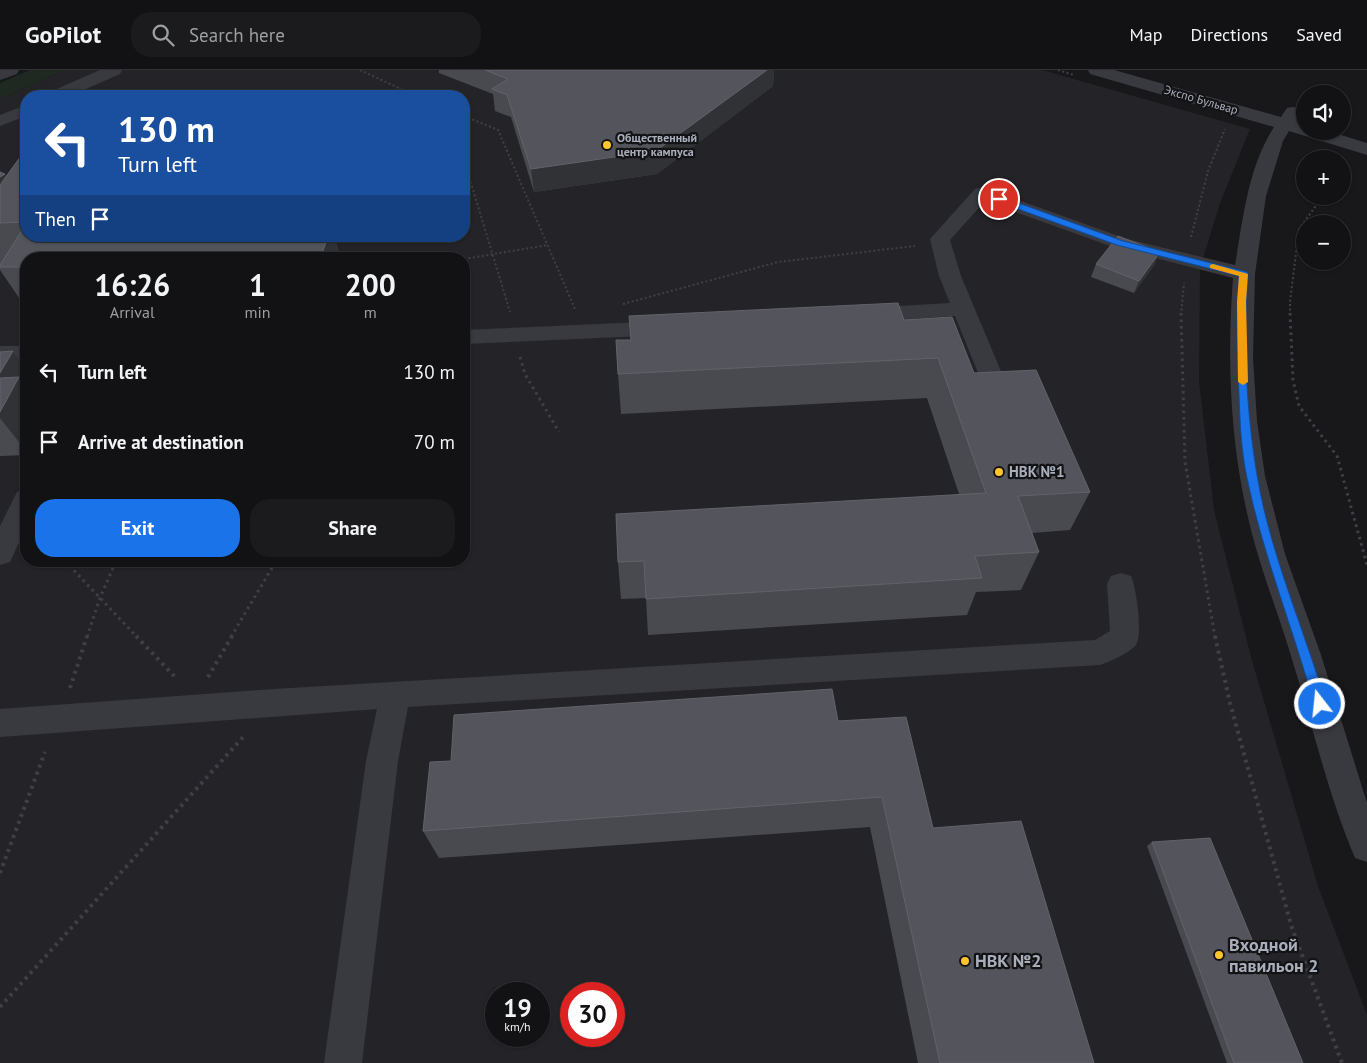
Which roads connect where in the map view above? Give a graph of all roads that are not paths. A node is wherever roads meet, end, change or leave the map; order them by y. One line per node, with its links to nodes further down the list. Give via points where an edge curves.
1 (11, 70): 6 (street)
2 (114, 70): 7 (street)
3 (1096, 70): 10 (street, Экспо Бульвар)
4 (1147, 70): 5 (street, Экспо Бульвар)
5 (1160, 73): 11 (street, Экспо Бульвар)
6 (0, 75)
7 (69, 90)
8 (20, 113): 9 (street)
9 (0, 121)
10 (1296, 122)
11 (1296, 122)
12 (1296, 125): 17 (street, via 1274,141 1256,196)
13 (1351, 128): 14 (street)
14 (1367, 132)
15 (1343, 140): 16 (street, Экспо Бульвар)
16 (1367, 149)
17 (1244, 274): 18 (street, via 1120,243 982,193 940,239); 30 (street, via 1242,358 1252,476 1271,554 1306,655 1344,785)
18 (963, 309): 19 (street); 24 (street)
19 (844, 316)
20 (685, 326): 21 (street)
21 (470, 337)
22 (20, 353): 23 (street)
23 (0, 354)
24 (1001, 400)
25 (20, 512): 26 (street)
26 (0, 554)
27 (1122, 584): 28 (street, via 1125,637 1100,652)
28 (395, 696): 29 (street); 31 (street, via 382,761)
29 (0, 723)
30 (1367, 846)
31 (344, 1063)

